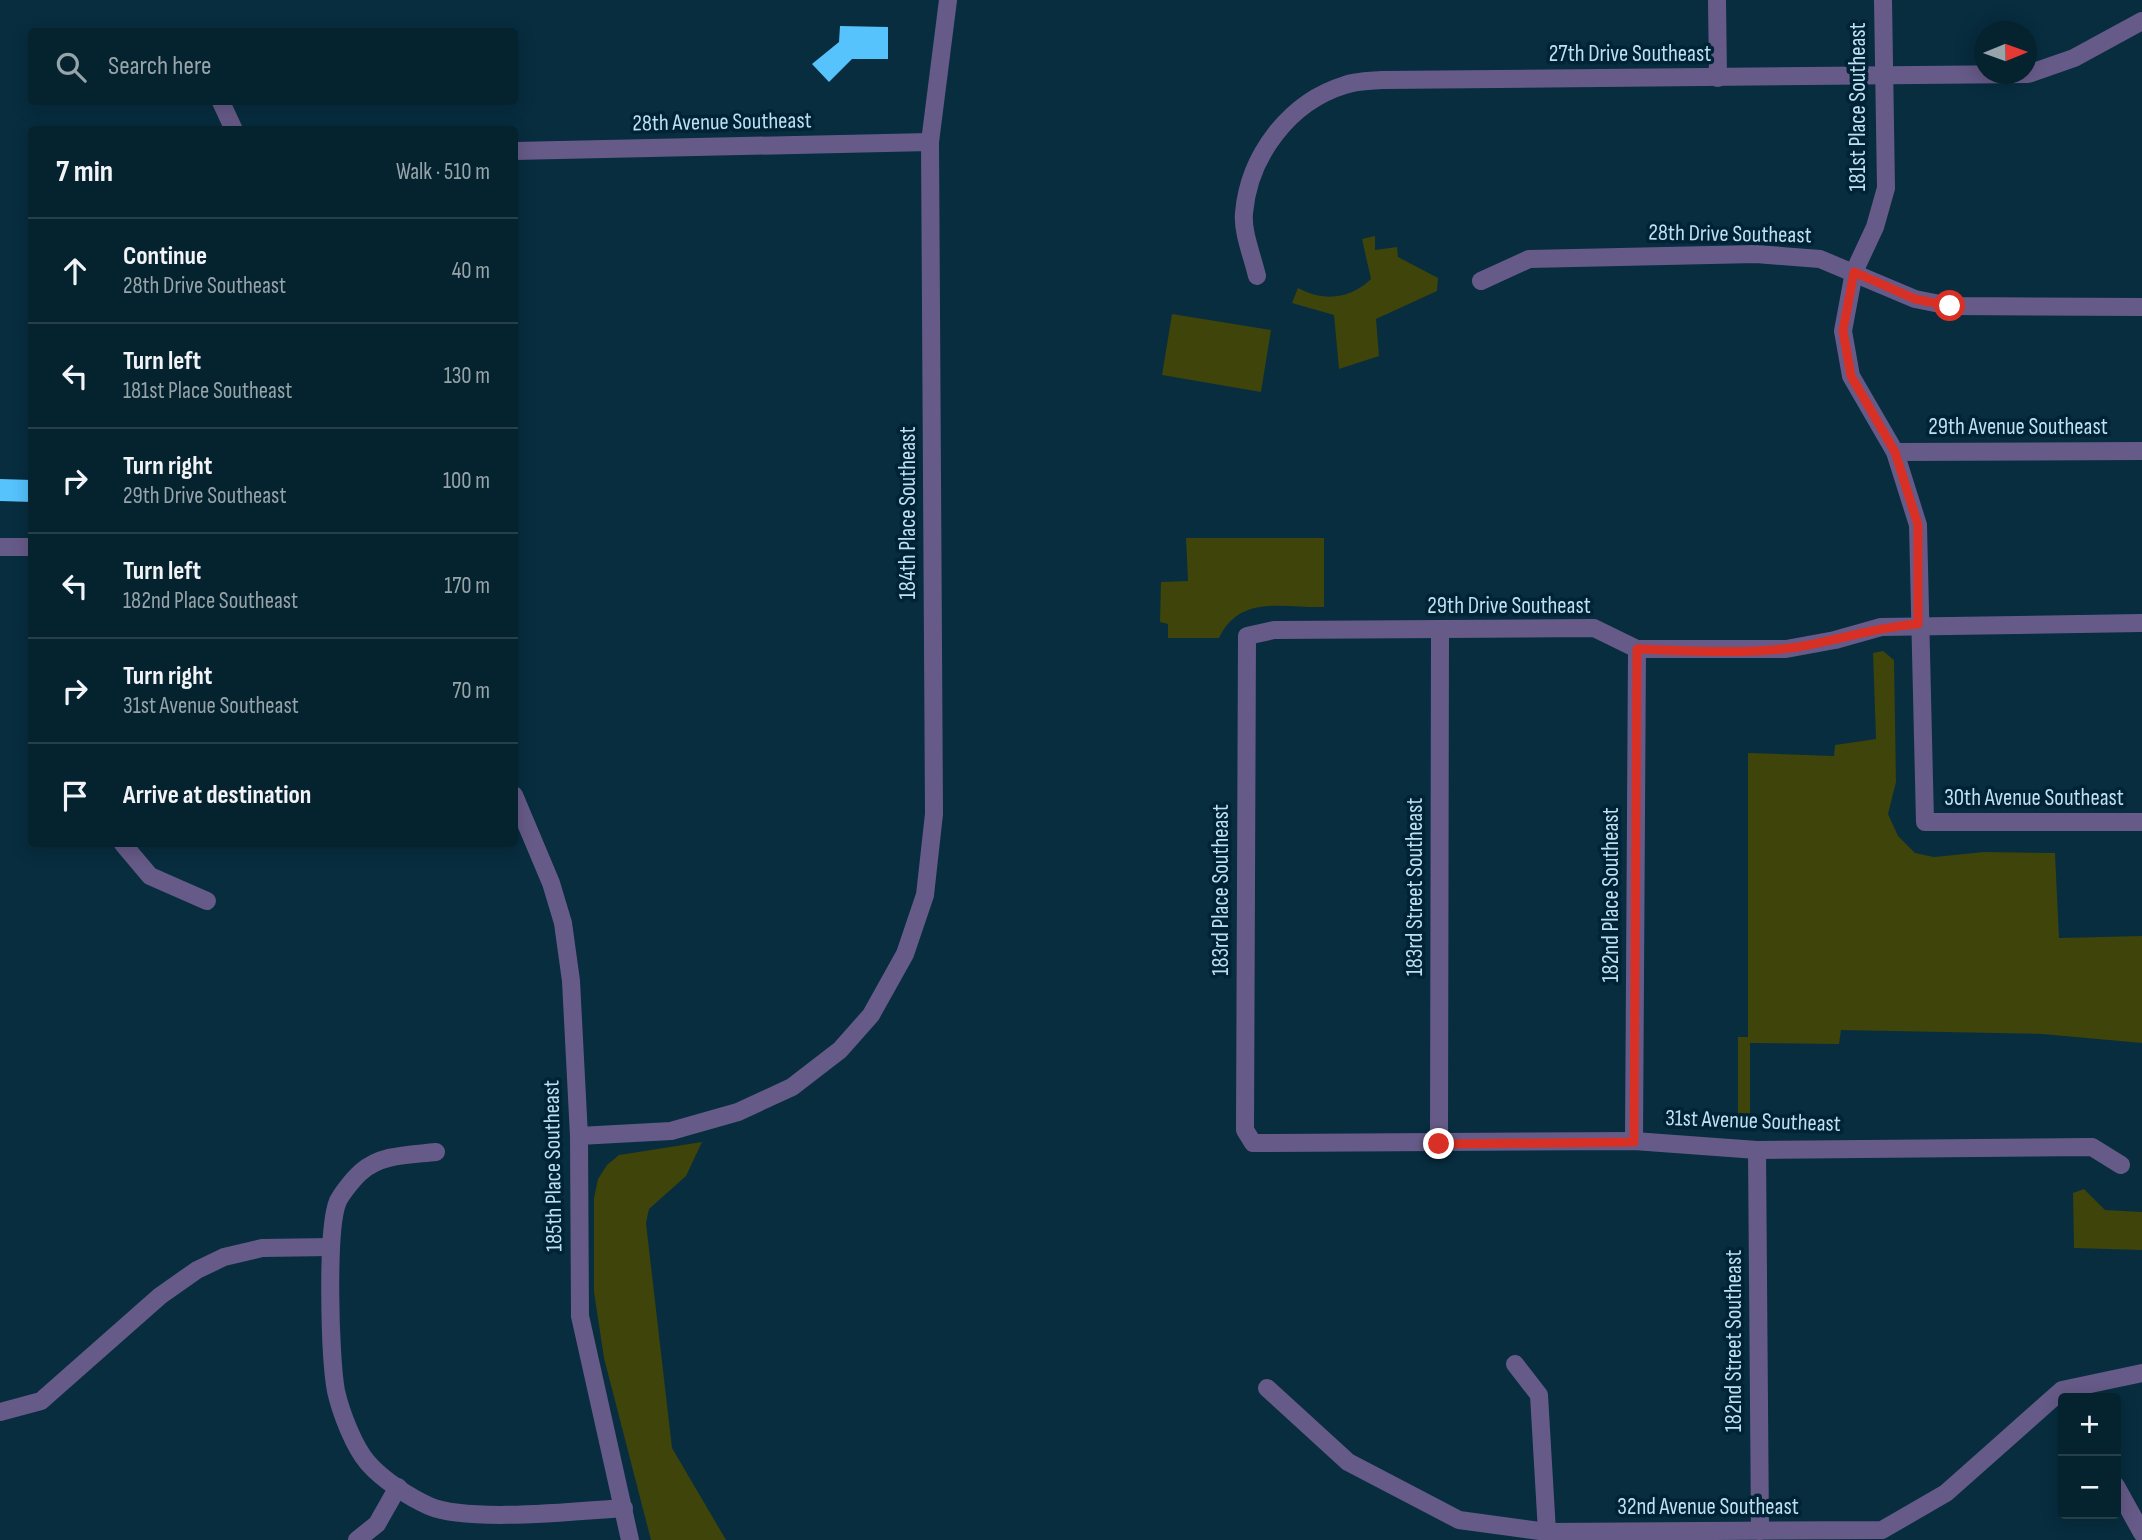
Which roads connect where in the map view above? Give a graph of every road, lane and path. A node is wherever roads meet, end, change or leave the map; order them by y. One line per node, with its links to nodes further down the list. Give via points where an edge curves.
1 (948, 0): 9 (street, 184th Place Southeast)
2 (1717, 0): 6 (street)
3 (1883, 0): 5 (street, 181st Place Southeast)
4 (2142, 22): 5 (street, 27th Drive Southeast, via 2074,58 2028,74)
5 (1884, 76): 6 (street, 27th Drive Southeast); 11 (street, 181st Place Southeast, via 1886,188 1875,227)
6 (1718, 78): 12 (street, 27th Drive Southeast, via 1382,79 1345,85 1308,104 1277,130 1255,164 1243,215)
7 (222, 105): 8 (street)
8 (232, 126)
9 (930, 142): 10 (street, 28th Avenue Southeast); 29 (street, 184th Place Southeast, via 934,814 925,895 905,954 871,1015 840,1049 792,1087 738,1112 671,1131)
10 (518, 151)
11 (1854, 272): 13 (street, 28th Drive Southeast, via 1820,259 1756,254 1529,259); 14 (street, 28th Drive Southeast, via 1915,299 1950,306); 16 (street, 181st Place Southeast, via 1843,331 1851,376)
12 (1257, 276)
13 (1481, 281)
14 (2142, 307)
15 (2142, 451): 16 (street, 29th Avenue Southeast)
16 (1895, 452): 20 (street, 181st Place Southeast, via 1918,525)
17 (0, 547): 18 (street)
18 (28, 547)
19 (2142, 622): 20 (street, 29th Drive Southeast)
20 (1918, 624): 23 (street, 29th Drive Southeast, via 1881,627 1786,649); 25 (street, 181st Place Southeast)
21 (1440, 630): 22 (street, 29th Drive Southeast, via 1274,631); 23 (street, 29th Drive Southeast, via 1594,628); 32 (street, 183rd Street Southeast)
22 (1247, 636): 31 (street, 183rd Place Southeast, via 1245,1130)
23 (1637, 649): 30 (street, 182nd Place Southeast)
24 (518, 805): 29 (street, 185th Place Southeast, via 563,923)
25 (1925, 822): 26 (street, 30th Avenue Southeast)
26 (2142, 822)
27 (125, 847): 28 (street, via 150,876)
28 (207, 901)
29 (579, 1136): 45 (street, 185th Place Southeast, via 580,1316)
30 (1634, 1142): 32 (street, 31st Avenue Southeast); 33 (street, 31st Avenue Southeast)
31 (1253, 1143): 32 (street, 31st Avenue Southeast)
32 (1439, 1144)
33 (1757, 1150): 35 (street, 31st Avenue Southeast, via 2092,1147); 46 (street, 182nd Street Southeast)
34 (436, 1152): 36 (street, via 385,1158 360,1172 338,1202)
35 (2121, 1164)
36 (331, 1247): 42 (street, via 262,1248 224,1257 197,1270 160,1296 41,1401); 43 (street, via 336,1392 368,1463)
37 (1515, 1364): 47 (street, via 1539,1395)
38 (2142, 1373): 40 (street, 32nd Avenue Southeast)
39 (1267, 1388): 47 (street, 32nd Avenue Southeast, via 1348,1462 1459,1520)
40 (2068, 1393)
41 (2058, 1399): 46 (street, 32nd Avenue Southeast, via 1946,1493 1882,1530)
42 (0, 1412)
43 (398, 1487): 45 (street, via 430,1507 472,1514); 49 (street, via 382,1518)
44 (2121, 1495): 48 (street)
45 (624, 1508): 50 (street, 185th Place Southeast)
46 (1760, 1531): 47 (street, 32nd Avenue Southeast)
47 (1547, 1532)
48 (2142, 1533)
49 (357, 1540)
50 (629, 1540)

